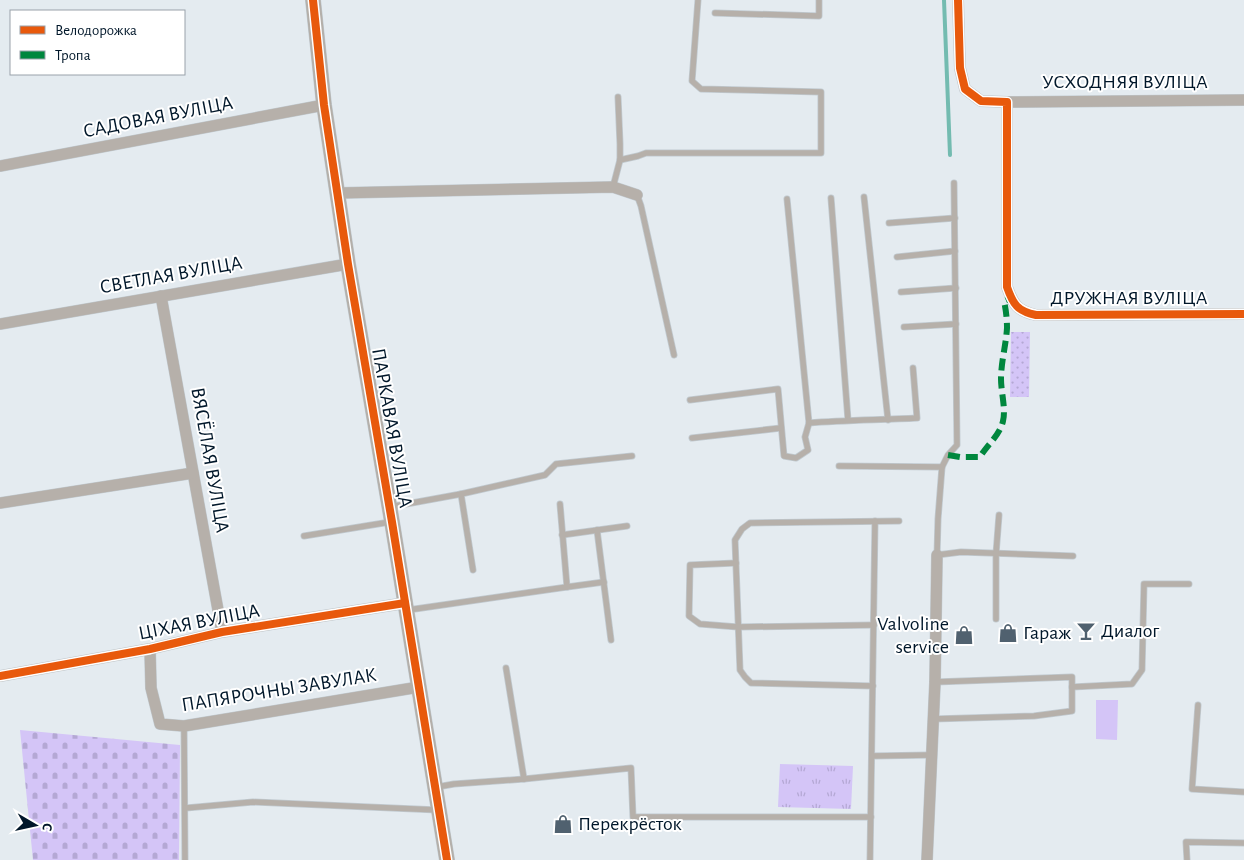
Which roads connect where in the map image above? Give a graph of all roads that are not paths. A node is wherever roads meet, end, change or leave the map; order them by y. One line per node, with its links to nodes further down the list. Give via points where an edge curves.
1 (314, 0): 9 (street, ПАРКАВАЯ ВУЛІЦА)
2 (698, 0): 10 (lane, via 692,81 702,89 821,92 821,153 646,153)
3 (820, 0): 5 (lane, via 819,16)
4 (958, 0): 8 (street, УСХОДНЯЯ ВУЛІЦА, via 960,68 965,89 981,101)
5 (715, 13)
6 (618, 97): 10 (lane)
7 (1244, 100): 8 (street, УСХОДНЯЯ ВУЛІЦА)
8 (1007, 102): 27 (street, ДРУЖНАЯ ВУЛІЦА, via 1007,287 1017,307 1036,315)
9 (324, 105): 11 (street, САДОВАЯ ВУЛІЦА); 14 (street, ПАРКАВАЯ ВУЛІЦА)
10 (620, 160): 13 (lane)
11 (0, 166)
12 (954, 183): 19 (lane)
13 (613, 187): 14 (street); 15 (street)
14 (338, 193): 23 (street, ПАРКАВАЯ ВУЛІЦА)
15 (637, 195): 31 (lane)
16 (864, 197): 35 (lane)
17 (831, 198): 34 (lane)
18 (788, 199): 36 (lane)
19 (955, 218): 20 (lane); 21 (lane)
20 (889, 223)
21 (955, 251): 22 (lane); 24 (lane)
22 (897, 257)
23 (348, 264): 26 (street, СВЕТЛАЯ ВУЛІЦА); 46 (street, ПАРКАВАЯ ВУЛІЦА)
24 (956, 288): 25 (lane); 29 (lane)
25 (902, 292)
26 (161, 296): 28 (street, СВЕТЛАЯ ВУЛІЦА); 42 (street, ВЯСЁЛАЯ ВУЛІЦА)
27 (1244, 314)
28 (0, 324)
29 (956, 324): 30 (lane); 41 (lane, via 957,445)
30 (904, 327)
31 (674, 355)
32 (913, 368): 35 (lane, via 917,418)
33 (690, 400): 37 (lane, via 778,389)
34 (848, 420): 35 (lane); 36 (lane)
35 (888, 420)
36 (809, 423): 37 (lane, via 808,450 796,458 784,456)
37 (781, 428): 38 (lane)
38 (692, 438)
39 (632, 456): 43 (lane, via 556,464 545,475)
40 (839, 466): 41 (lane)
41 (942, 467): 55 (lane)
42 (193, 473): 44 (street); 66 (street, ВЯСЁЛАЯ ВУЛІЦА)
43 (461, 494): 46 (lane); 58 (lane)
44 (0, 503)
45 (560, 504): 52 (lane)
46 (391, 514): 53 (lane); 62 (street, ПАРКАВАЯ ВУЛІЦА)
47 (999, 515): 54 (lane)
48 (875, 521): 49 (lane); 57 (lane, via 750,523 735,540); 64 (lane)
49 (899, 521)
50 (627, 526): 51 (lane)
51 (597, 530): 52 (lane); 59 (lane)
52 (562, 535): 61 (lane)
53 (304, 536)
54 (996, 554): 55 (lane, via 961,552); 56 (lane); 63 (lane)
55 (937, 555): 71 (street)
56 (1073, 556)
57 (736, 563): 65 (lane); 65 (lane, via 690,565 689,616 700,624)
58 (473, 570)
59 (604, 582): 61 (lane); 67 (lane)
60 (1189, 584): 74 (lane, via 1144,584 1142,670 1132,684)
61 (567, 587): 62 (lane)
62 (406, 607): 66 (street, ЦІХАЯ ВУЛІЦА); 73 (street, ПАРКАВАЯ ВУЛІЦА)
63 (996, 619)
64 (874, 625): 65 (lane); 72 (lane)
65 (738, 627): 72 (lane, via 740,670 751,683)
66 (222, 632): 68 (street, ЦІХАЯ ВУЛІЦА)
67 (611, 640)
68 (150, 649): 70 (street, ЦІХАЯ ВУЛІЦА); 77 (street, ПАПЯРОЧНЫ ЗАВУЛАК, via 151,688 160,724)
69 (506, 668): 80 (lane)
70 (0, 676)
71 (935, 682): 74 (lane, via 1072,677); 76 (street)
72 (873, 686): 79 (lane)
73 (419, 687): 77 (street, ПАПЯРОЧНЫ ЗАВУЛАК); 81 (street, ПАРКАВАЯ ВУЛІЦА)
74 (1072, 687): 76 (lane, via 1072,711 1034,716)
75 (1198, 705): 82 (lane, via 1192,789)
76 (933, 719): 78 (street)
77 (184, 726): 83 (lane)
78 (931, 755): 79 (lane); 90 (street)
79 (872, 756): 85 (lane)
80 (524, 779): 81 (lane); 85 (lane, via 631,768 633,817)
81 (435, 788): 84 (street, ПАРКАВАЯ ВУЛІЦА)
82 (1244, 792)
83 (186, 808): 84 (lane, via 253,802); 87 (lane)
84 (438, 810): 88 (street, ПАРКАВАЯ ВУЛІЦА)
85 (871, 817): 89 (lane)
86 (1244, 843): 91 (lane, via 1186,842)
87 (185, 860)
88 (446, 860)
89 (870, 860)
90 (927, 860)
91 (1187, 860)

